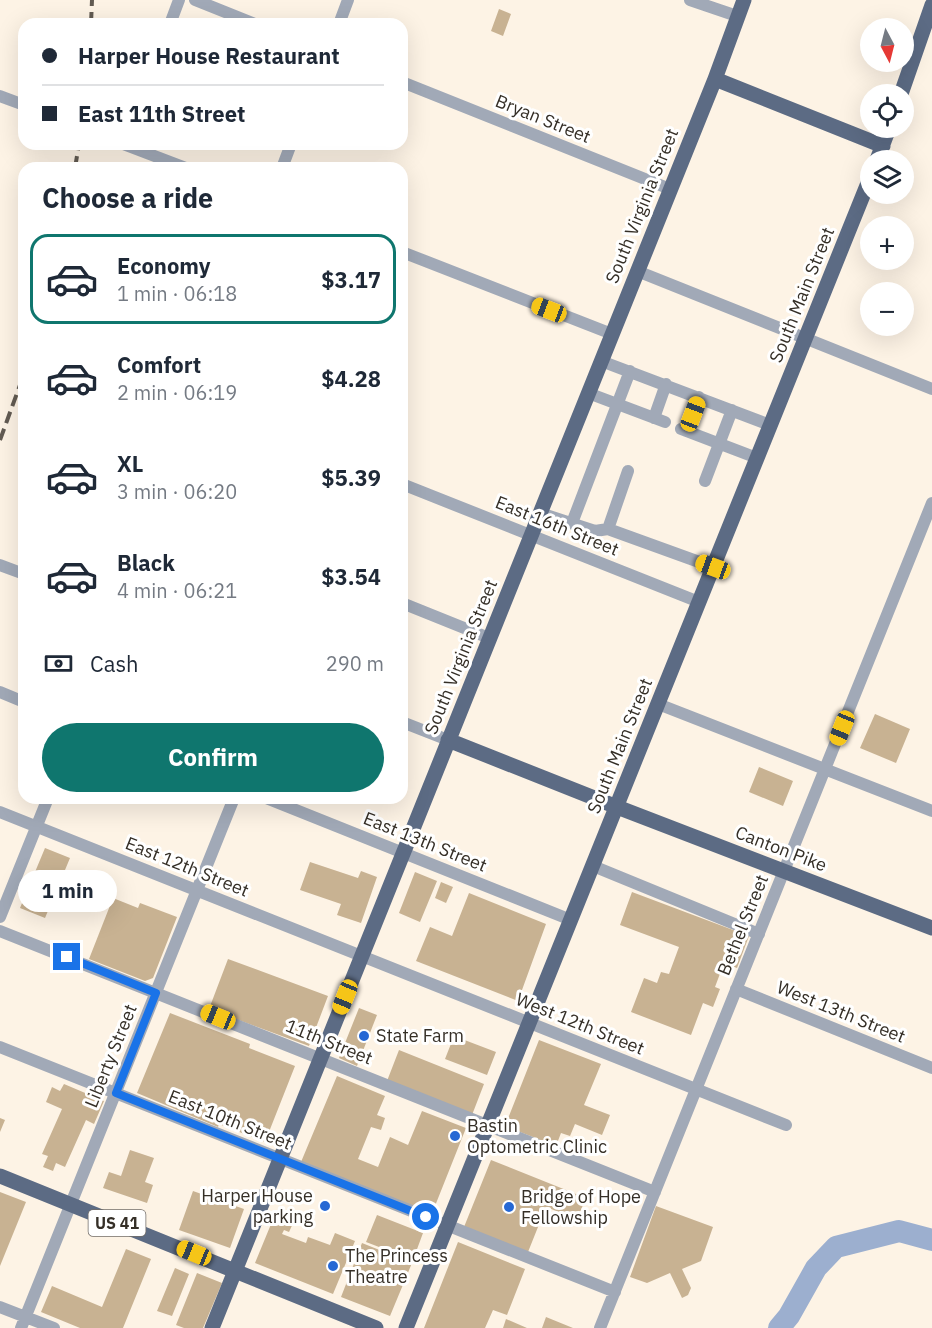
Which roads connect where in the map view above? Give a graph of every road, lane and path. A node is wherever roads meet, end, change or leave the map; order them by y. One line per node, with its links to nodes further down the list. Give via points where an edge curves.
1 (179, 0): 8 (street)
2 (195, 0): 9 (street)
3 (348, 0): 10 (street)
4 (690, 0): 7 (street)
5 (744, 0): 7 (main road, South Virginia Street)
6 (931, 11): 13 (main road)
7 (737, 16): 11 (main road, South Virginia Street)
8 (172, 18)
9 (240, 18)
10 (341, 18)
11 (715, 79): 17 (main road); 21 (main road, South Virginia Street)
12 (408, 84): 21 (street, Bryan Street)
13 (905, 84)
14 (0, 96): 15 (street)
15 (18, 103)
16 (886, 138): 17 (main road)
17 (883, 146): 19 (main road)
18 (139, 150): 20 (street)
19 (881, 150)
20 (170, 162)
21 (670, 189): 24 (main road, South Virginia Street)
22 (860, 202): 26 (main road, South Main Street)
23 (408, 254): 25 (street)
24 (637, 271): 25 (main road, South Virginia Street); 26 (street)
25 (612, 334): 27 (main road, South Virginia Street)
26 (805, 338): 30 (street); 35 (main road, South Main Street)
27 (601, 361): 28 (street); 31 (main road, South Virginia Street)
28 (630, 371): 29 (street); 33 (street)
29 (666, 384): 32 (street); 33 (street, via 659,420)
30 (932, 389)
31 (588, 393): 33 (street); 42 (main road, South Virginia Street)
32 (699, 397): 34 (street); 36 (street, via 683,430)
33 (617, 404): 43 (street)
34 (732, 410): 35 (street); 36 (street)
35 (770, 425): 37 (main road, South Main Street)
36 (720, 444): 37 (street); 39 (street)
37 (757, 458): 47 (main road, South Main Street)
38 (628, 471): 44 (street)
39 (705, 481)
40 (408, 486): 45 (street, East 16th Street)
41 (932, 503): 57 (street, Bethel Street)
42 (540, 513): 43 (street); 45 (main road, South Virginia Street)
43 (572, 524): 44 (street, via 595,531)
44 (608, 529): 47 (street)
45 (531, 535): 49 (street, East 16th Street); 51 (main road, South Virginia Street)
46 (0, 565): 48 (street)
47 (713, 567): 49 (main road, South Main Street)
48 (18, 572)
49 (699, 602): 54 (main road, South Main Street)
50 (408, 605): 51 (street)
51 (489, 638): 56 (main road, South Virginia Street)
52 (0, 692): 53 (street)
53 (18, 700)
54 (658, 704): 57 (street); 61 (main road, South Main Street)
55 (408, 724): 56 (street)
56 (448, 740): 61 (main road, Canton Pike); 65 (main road, South Virginia Street)
57 (825, 770): 62 (street); 67 (street, Bethel Street)
58 (46, 804): 64 (street)
59 (232, 804): 68 (street, Liberty Street)
60 (281, 804): 65 (street, East 13th Street)
61 (616, 807): 66 (main road, South Main Street); 67 (main road, Canton Pike)
62 (932, 811)
63 (0, 812): 64 (street, East 12th Street)
64 (36, 827): 68 (street, East 12th Street); 69 (street)
65 (403, 853): 70 (street, East 13th Street); 74 (main road, South Virginia Street)
66 (593, 866): 70 (main road, South Main Street); 73 (street)
67 (784, 871): 71 (main road, Canton Pike); 73 (street, Bethel Street)
68 (197, 891): 74 (street, East 12th Street); 76 (street, Liberty Street)
69 (0, 917)
70 (571, 920): 77 (main road, South Main Street)
71 (932, 928)
72 (0, 931): 76 (street, 11th Street)
73 (759, 934): 75 (street, Bethel Street)
74 (361, 956): 77 (street, West 12th Street); 79 (main road, South Virginia Street)
75 (736, 989): 80 (street, West 13th Street); 81 (street, Bethel Street)
76 (156, 993): 79 (street, 11th Street); 82 (street, Liberty Street)
77 (529, 1023): 81 (street, West 12th Street); 83 (main road, South Main Street)
78 (0, 1047): 82 (street, East 10th Street)
79 (320, 1058): 83 (street, 11th Street); 85 (main road, South Virginia Street)
80 (932, 1068)
81 (696, 1089): 84 (street, West 12th Street); 87 (street, Bethel Street)
82 (116, 1093): 85 (street, East 10th Street); 88 (street, Liberty Street)
83 (488, 1125): 87 (street, 11th Street); 89 (main road, South Main Street)
84 (786, 1125)
85 (280, 1159): 89 (street, East 10th Street); 90 (main road, South Virginia Street)
86 (0, 1176): 88 (main road, US 41)
87 (655, 1192): 91 (street, Bethel Street)
88 (71, 1204): 90 (main road, US 41); 93 (street, Liberty Street)
89 (447, 1226): 91 (street, East 10th Street); 97 (main road, South Main Street)
90 (235, 1270): 95 (main road, South Virginia Street); 96 (main road, US 41)
91 (615, 1292): 98 (street, Bethel Street)
92 (0, 1307): 93 (street)
93 (23, 1322): 94 (street)
94 (54, 1328)
95 (212, 1328)
96 (376, 1328)
97 (406, 1328)
98 (600, 1328)

